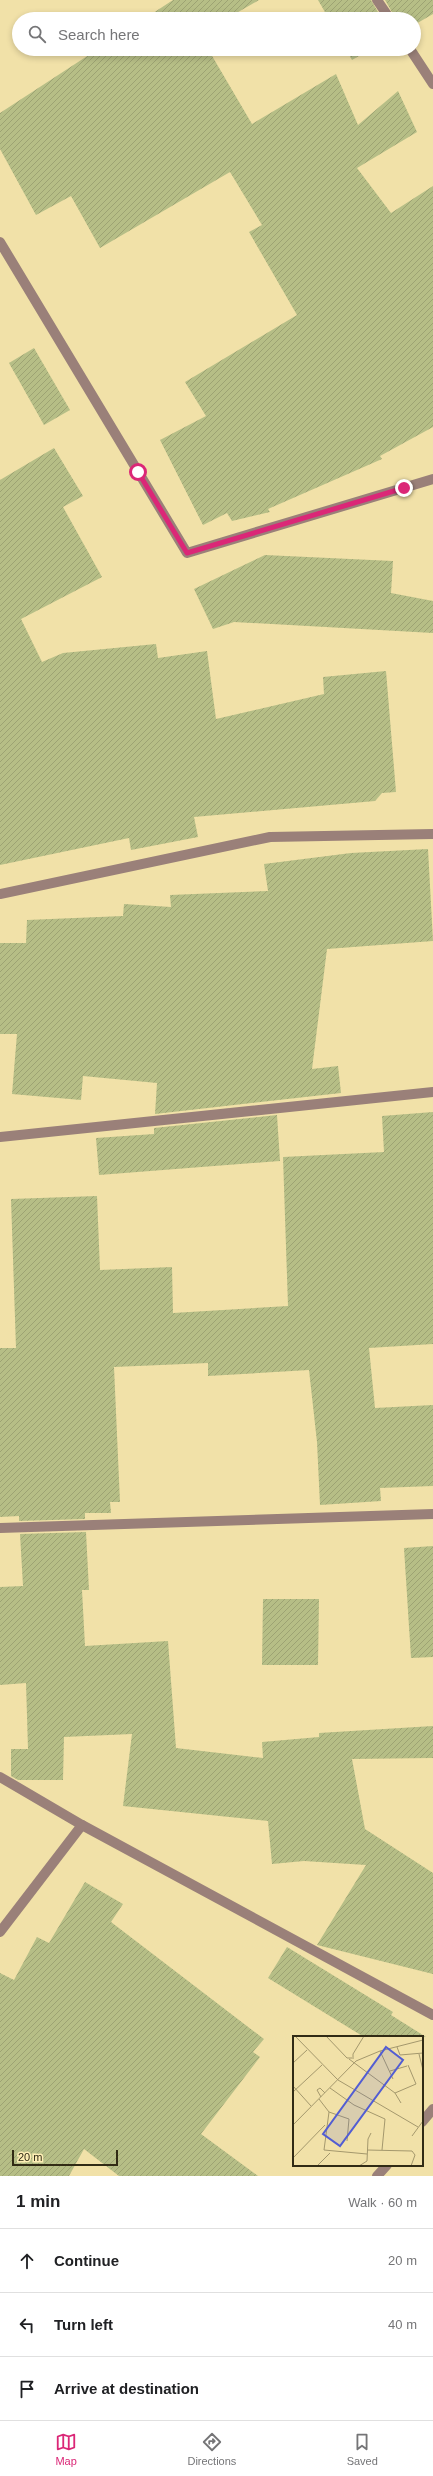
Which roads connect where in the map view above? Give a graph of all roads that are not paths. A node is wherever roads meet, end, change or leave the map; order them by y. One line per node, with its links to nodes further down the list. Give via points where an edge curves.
1 (377, 0): 2 (street)
2 (385, 12)
3 (415, 56): 4 (street)
4 (433, 84)
5 (0, 242): 6 (street, via 187,553)
6 (433, 479)
7 (433, 834): 8 (street, via 270,837)
8 (0, 894)
9 (433, 1092): 10 (street)
10 (0, 1137)
11 (433, 1514): 12 (street)
12 (0, 1528)
13 (0, 1777): 14 (street)
14 (82, 1825): 15 (street); 16 (street)
15 (0, 1932)
16 (433, 2014)
17 (433, 2109): 18 (street)
18 (423, 2121)
19 (386, 2166): 20 (street)
20 (377, 2176)

